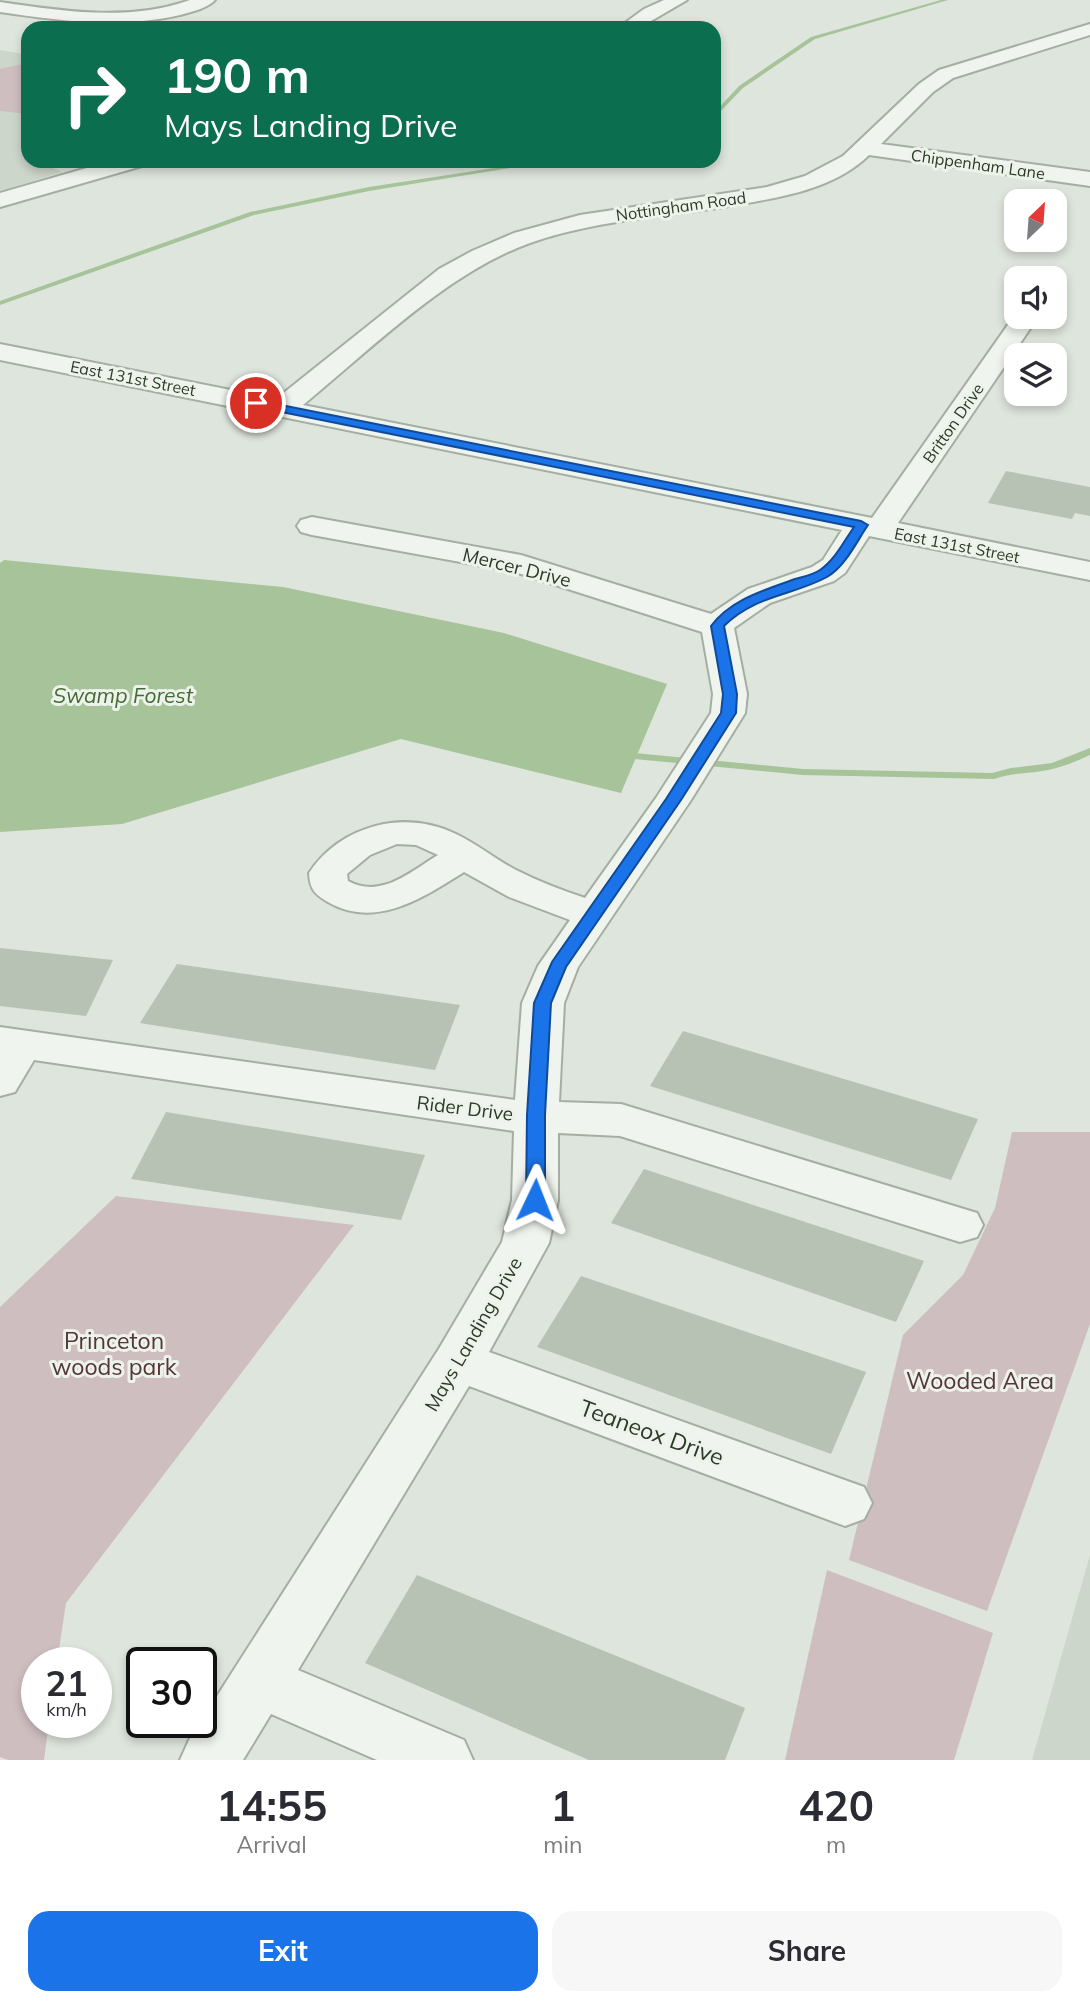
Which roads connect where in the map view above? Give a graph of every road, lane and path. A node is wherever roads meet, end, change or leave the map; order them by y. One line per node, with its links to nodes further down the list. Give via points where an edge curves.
1 (206, 0): 4 (street, via 178,10 116,18)
2 (637, 2): 3 (street)
3 (670, 3): 5 (street)
4 (0, 7)
5 (639, 21)
6 (1090, 29): 7 (street, Nottingham Road, via 946,74)
7 (866, 148): 9 (street, Chippenham Lane); 13 (street, Nottingham Road, via 836,171 791,188 580,222 486,253 448,274)
8 (110, 168): 10 (street)
9 (1090, 179)
10 (0, 200)
11 (1017, 329): 15 (street, Britton Drive)
12 (0, 352): 13 (street, East 131st Street)
13 (282, 408): 15 (street, East 131st Street)
14 (312, 526): 17 (street, Mercer Drive, via 521,564)
15 (870, 527): 16 (street, East 131st Street); 17 (street, via 823,574 759,596)
16 (1090, 571)
17 (717, 626): 19 (street, Mays Landing Drive, via 730,694 729,713)
18 (462, 857): 19 (street, via 523,890)
19 (594, 914): 22 (street, Mays Landing Drive, via 558,966 542,1003)
20 (11, 1042): 21 (street); 22 (street, Rider Drive, via 500,1115)
21 (0, 1081)
22 (536, 1115): 23 (street, Rider Drive, via 602,1118 643,1126); 24 (street, Mays Landing Drive, via 535,1200 525,1243)
23 (960, 1225)
24 (458, 1361): 25 (street, Teaneox Drive); 26 (street, Mays Landing Drive)
25 (845, 1503)
26 (260, 1681): 27 (street, Mays Landing Drive); 28 (street)
27 (210, 1760)
28 (443, 1760)

